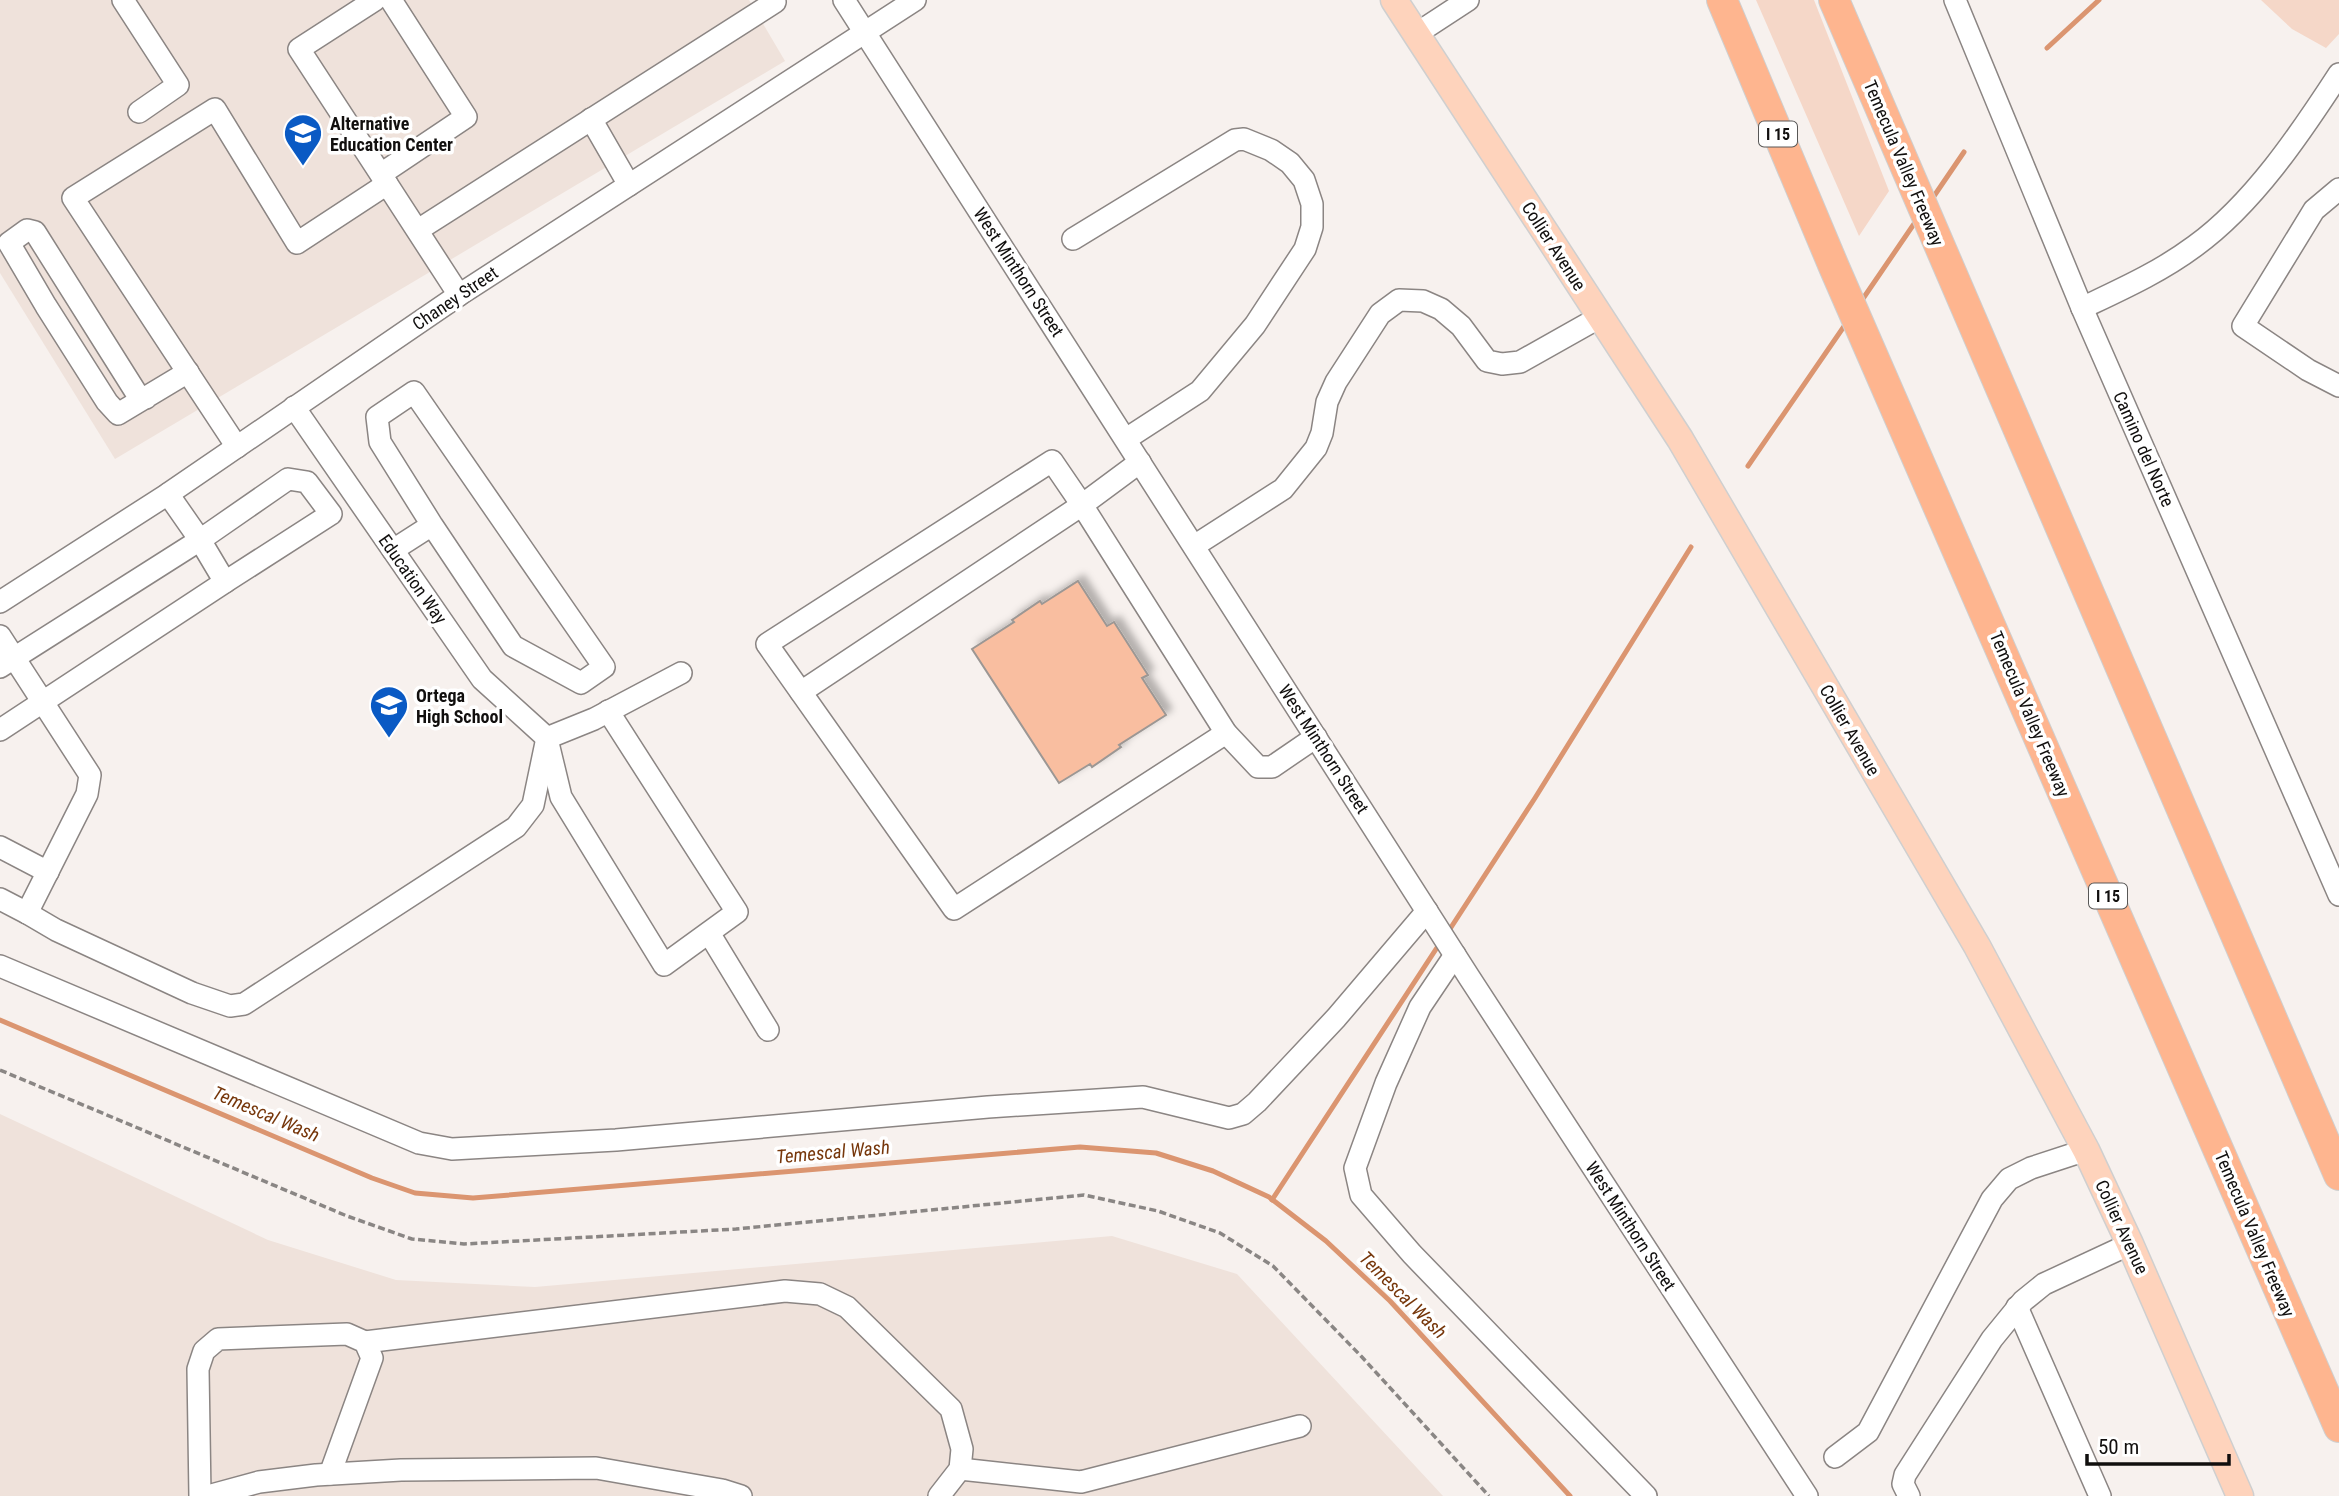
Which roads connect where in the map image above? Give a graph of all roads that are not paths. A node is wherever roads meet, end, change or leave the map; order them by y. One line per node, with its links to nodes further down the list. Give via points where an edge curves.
1 (123, 0): 15 (street, via 178,85)
2 (375, 0): 17 (street, via 299,49)
3 (391, 0): 17 (street, via 466,117)
4 (773, 0): 16 (street)
5 (844, 0): 12 (street, West Minthorn Street)
6 (915, 0): 12 (street, Chaney Street)
7 (1394, 0): 13 (main road, Collier Avenue)
8 (1468, 0): 13 (street)
9 (1721, 0): 66 (highway, Temecula Valley Freeway / I 15)
10 (1834, 0): 61 (highway, Temecula Valley Freeway)
11 (1955, 0): 23 (street, Camino del Norte)
12 (866, 32): 18 (street, Chaney Street); 29 (street, West Minthorn Street)
13 (1416, 34): 24 (main road, Collier Avenue)
14 (2339, 74): 23 (street, via 2255,190 2197,245 2147,278)
15 (139, 112)
16 (591, 119): 18 (street); 20 (street)
17 (384, 179): 20 (street); 25 (street, via 297,243 215,109 73,198)
18 (629, 185): 22 (street, Chaney Street)
19 (2339, 189): 26 (street, via 2314,210 2243,326)
20 (418, 230): 22 (street)
21 (1073, 239): 29 (street, via 1235,140 1254,142 1290,163 1304,180 1312,204 1312,227 1305,249 1255,325 1200,391)
22 (459, 295): 28 (street, Chaney Street)
23 (2082, 307): 52 (street, Camino del Norte)
24 (1600, 317): 36 (street, via 1520,362 1502,364 1487,361 1461,326 1441,309 1423,301 1399,300 1380,314 1336,382 1316,448 1283,489); 60 (main road, Collier Avenue, via 1680,439 1770,591 1977,946)
25 (188, 372): 27 (street); 30 (street)
26 (2339, 386)
27 (146, 398): 27 (street, via 118,414 107,402 9,243 27,230 35,232 137,394)
28 (295, 407): 30 (street, Chaney Street); 37 (street, Education Way)
29 (1126, 439): 31 (street, West Minthorn Street)
30 (237, 447): 32 (street, Chaney Street)
31 (1140, 462): 33 (street); 36 (street, West Minthorn Street)
32 (168, 494): 35 (street); 39 (street, Chaney Street)
33 (1082, 505): 43 (street); 43 (street, via 1052,461 767,644); 47 (street)
34 (432, 525): 34 (street, via 513,646 581,683 604,667 414,392 377,417 380,442); 37 (street)
35 (200, 540): 38 (street); 38 (street, via 288,479 307,482 331,514); 41 (street)
36 (1194, 546): 48 (street, West Minthorn Street)
37 (393, 550): 49 (street, Education Way, via 482,679)
38 (225, 582): 44 (street)
39 (0, 602)
40 (0, 636): 41 (street)
41 (7, 662): 44 (street)
42 (681, 673): 45 (street)
43 (801, 691): 47 (street, via 954,909)
44 (41, 701): 46 (street); 51 (street, via 90,775 87,794)
45 (608, 711): 49 (street); 56 (street, via 737,912)
46 (0, 730)
47 (1226, 733): 48 (street, via 1258,767 1272,767)
48 (1316, 737): 54 (street, West Minthorn Street)
49 (547, 738): 55 (street, via 533,805 516,827 244,1004 230,1006 192,993); 56 (street, via 561,797 664,965)
50 (0, 847): 51 (street)
51 (48, 872): 55 (street)
52 (2339, 895)
53 (0, 898): 55 (street)
54 (1422, 903): 57 (street, West Minthorn Street); 58 (street, via 1336,1018 1257,1102 1229,1118 1143,1097 452,1149 419,1143)
55 (27, 912)
56 (709, 933): 59 (street)
57 (1455, 955): 74 (street, via 1420,1007 1386,1083 1355,1168 1361,1195 1412,1254); 75 (street, West Minthorn Street)
58 (0, 966)
59 (768, 1030)
60 (2086, 1150): 62 (main road, Collier Avenue); 67 (street, via 2009,1179 1992,1199 1868,1432)
61 (2339, 1175)
62 (2130, 1244): 63 (street, via 2044,1283); 78 (main road, Collier Avenue)
63 (2017, 1307): 76 (street, via 1905,1475 1903,1484); 77 (street)
64 (365, 1342): 68 (street, via 785,1291 820,1294 847,1307 951,1409 962,1449); 69 (street, via 372,1358); 70 (street, via 347,1334 218,1339 204,1351 198,1369)
65 (1300, 1426): 68 (street, via 1081,1482)
66 (2339, 1427)
67 (1835, 1457)
68 (960, 1469): 73 (street)
69 (330, 1474): 71 (street, via 259,1482); 72 (street, via 596,1468)
70 (201, 1496)
71 (208, 1496)
72 (741, 1496)
73 (939, 1496)
74 (1646, 1496)
75 (1807, 1496)
76 (1909, 1496)
77 (2100, 1496)
78 (2240, 1496)

